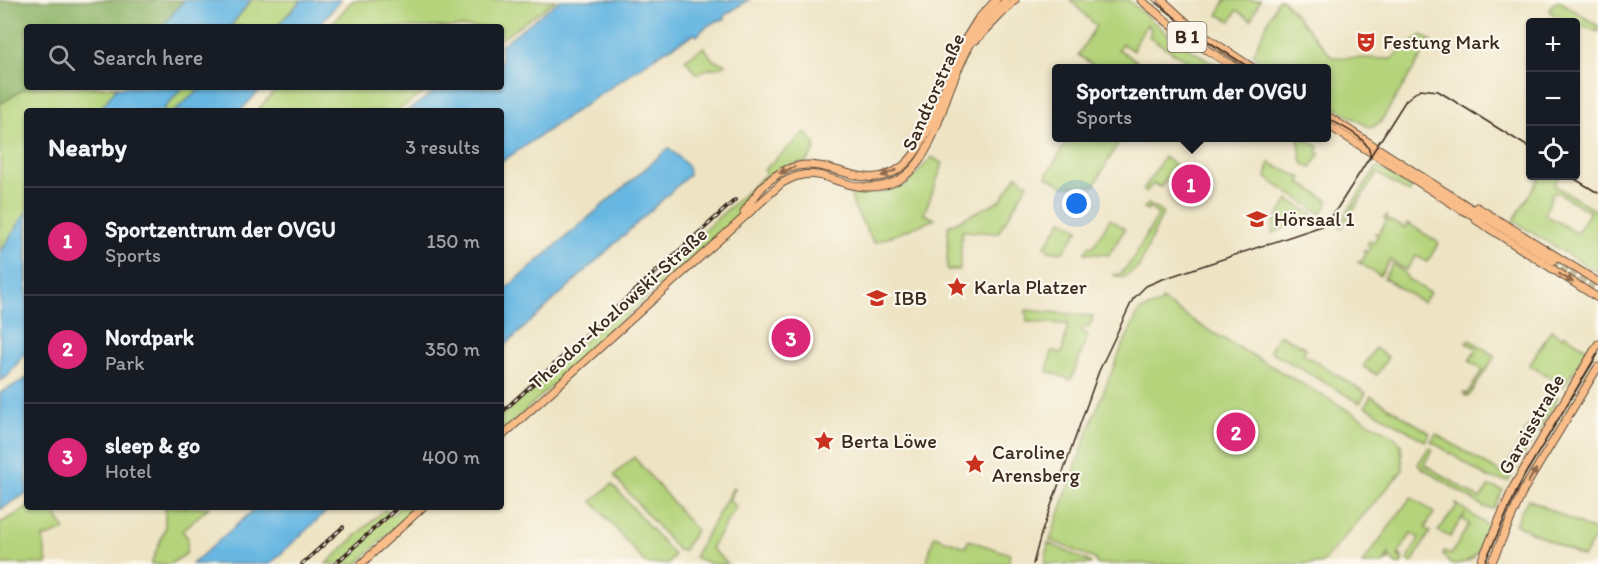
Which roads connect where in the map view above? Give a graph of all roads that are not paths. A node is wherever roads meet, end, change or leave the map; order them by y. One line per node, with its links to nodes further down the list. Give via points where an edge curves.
1 (996, 0): 6 (main road, via 974,25)
2 (1006, 0): 6 (main road, Sandtorstraße, via 983,23)
3 (1015, 0): 6 (main road)
4 (1141, 0): 7 (main road, B 1, via 1183,35)
5 (1162, 0): 8 (main road, B 1, via 1195,30)
6 (963, 52): 13 (main road, Sandtorstraße, one-way to 13, via 909,162 877,178 856,177); 14 (main road, Sandtorstraße, via 928,150 918,165 884,185 865,187)
7 (1228, 64)
8 (1246, 64)
9 (1331, 118): 11 (main road)
10 (1331, 127): 12 (main road)
11 (1381, 150): 12 (main road); 15 (main road)
12 (1369, 152): 15 (main road)
13 (842, 171): 16 (main road, Theodor-Kozlowski-Straße, one-way to 16, via 814,164 783,171 765,185)
14 (843, 182): 16 (main road, Theodor-Kozlowski-Straße, via 818,173 794,177 771,191)
15 (1466, 208): 17 (main road); 18 (main road, via 1499,219); 19 (main road, one-way to 19)
16 (731, 228): 22 (main road, Theodor-Kozlowski-Straße)
17 (1553, 261)
18 (1598, 282)
19 (1598, 298)
20 (1598, 344): 25 (main road, Gareisstraße, via 1514,486)
21 (1598, 368): 26 (main road, Gareisstraße, one-way to 21, via 1524,489)
22 (504, 434)
23 (420, 510): 24 (main road)
24 (361, 564)
25 (1480, 564)
26 (1491, 564)

